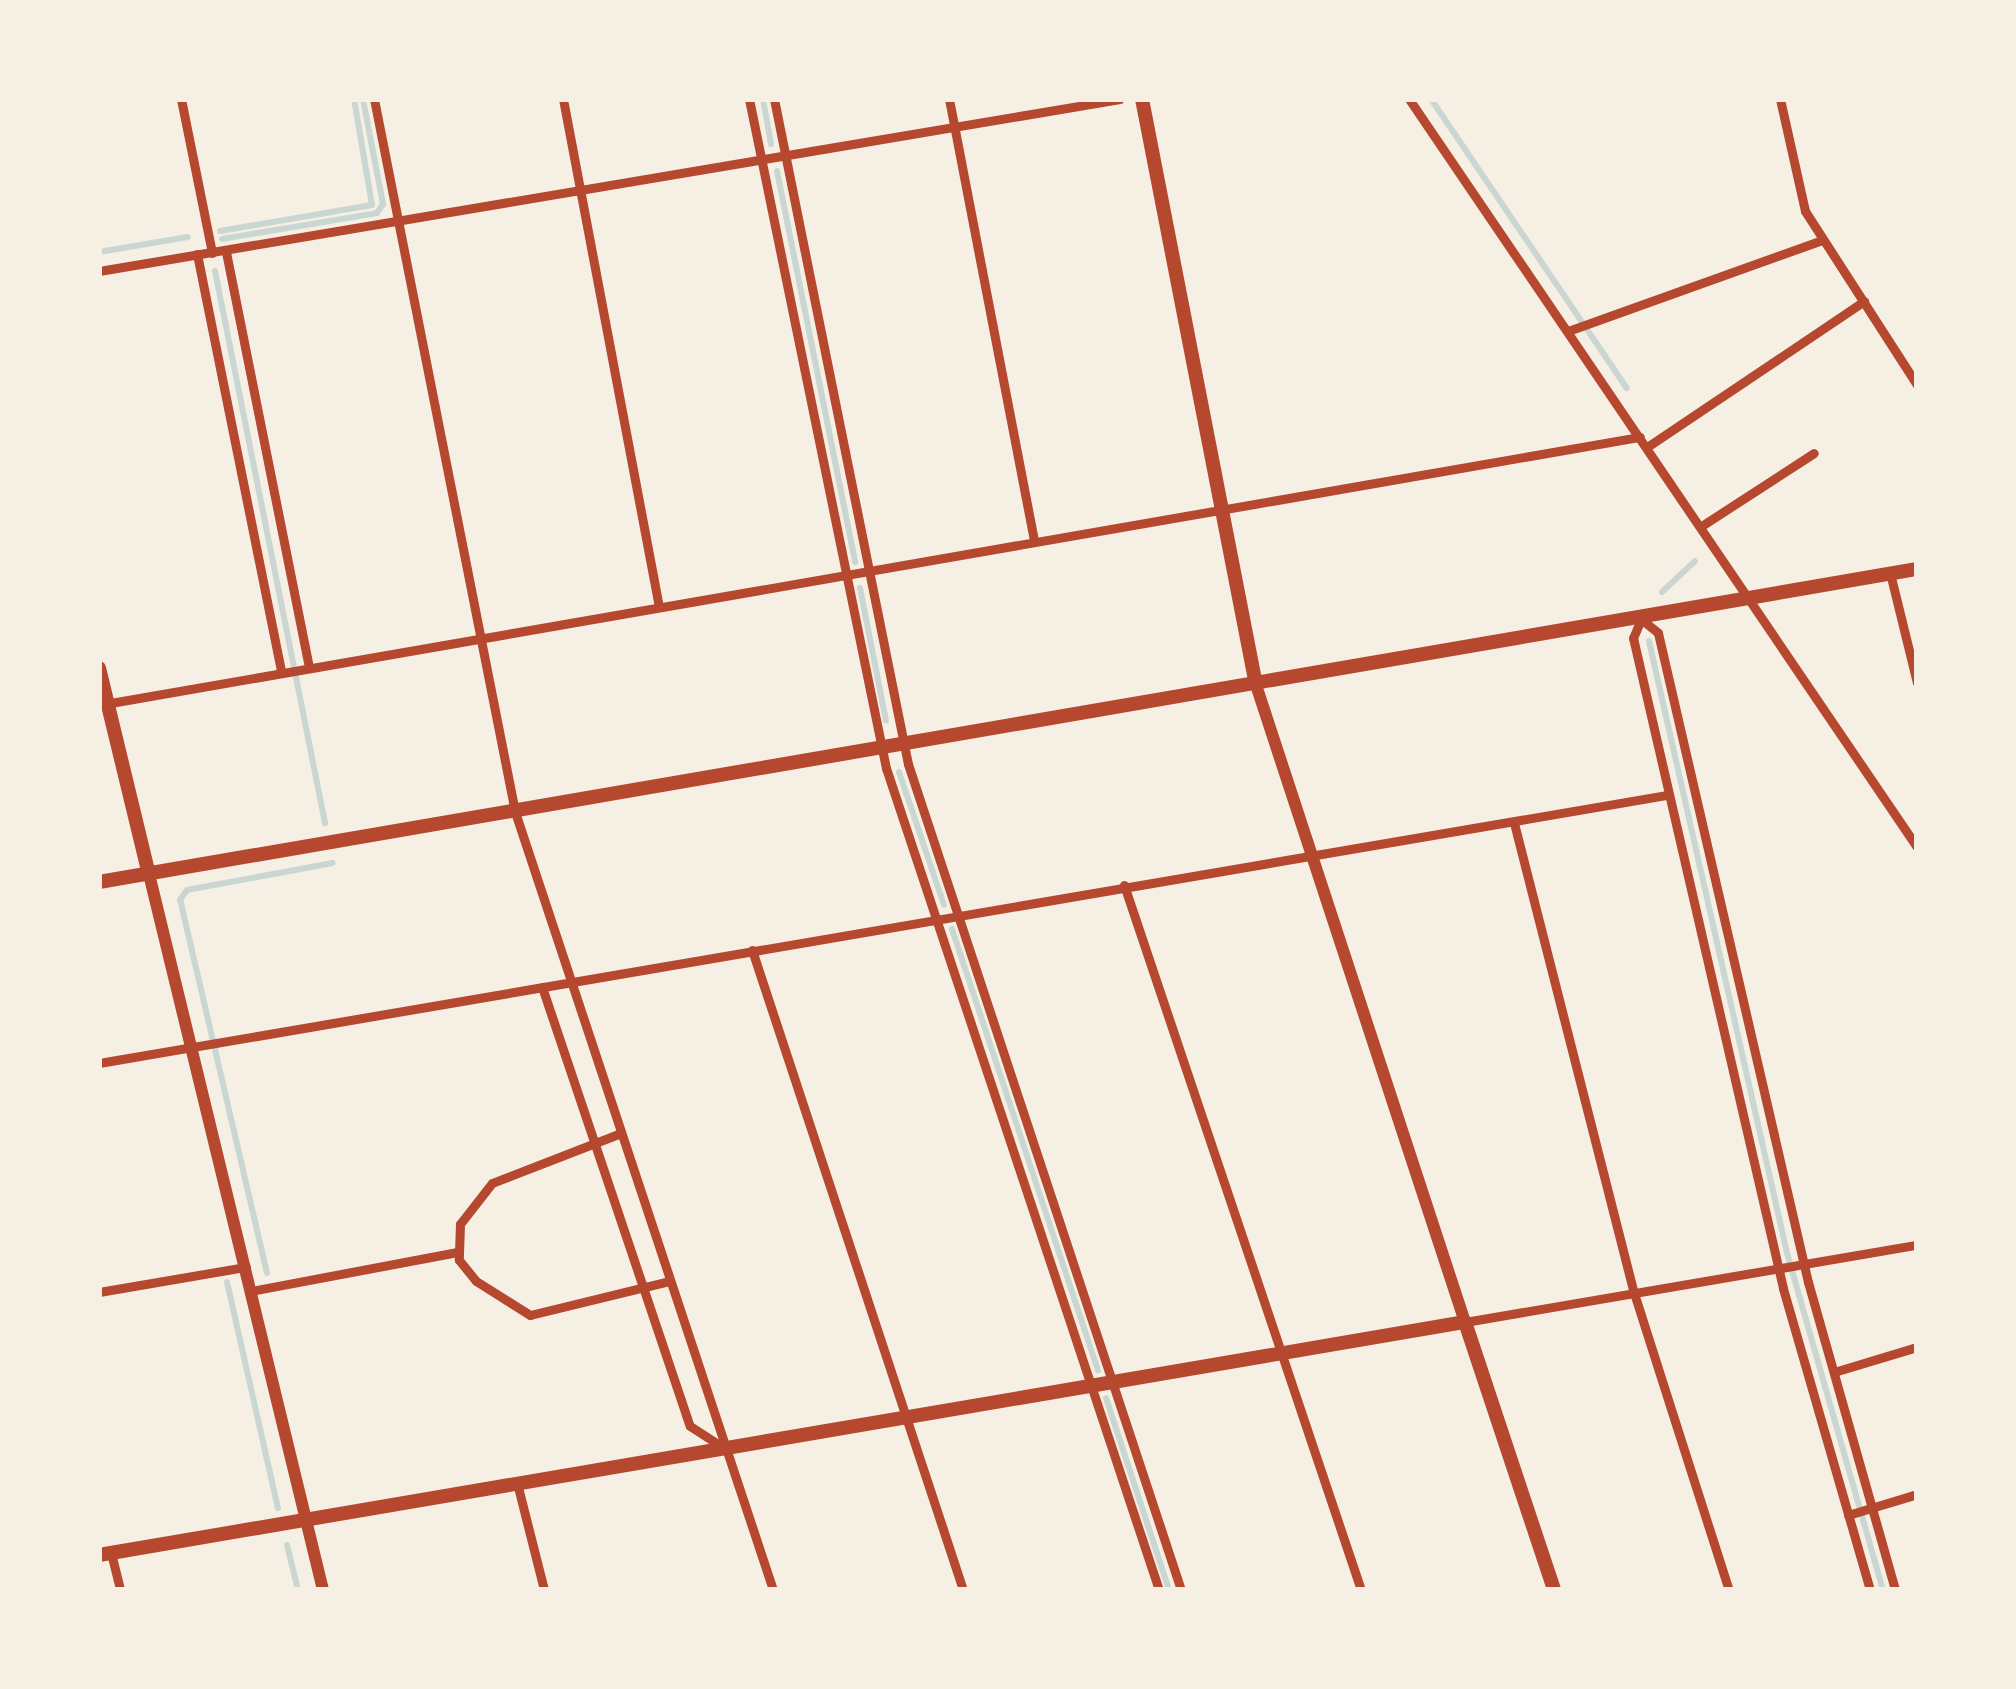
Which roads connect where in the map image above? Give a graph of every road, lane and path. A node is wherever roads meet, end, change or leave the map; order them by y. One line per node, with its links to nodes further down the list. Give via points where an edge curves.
1 (181, 99): 18 (street)
2 (374, 99): 15 (street)
3 (563, 99): 14 (street)
4 (748, 99): 13 (street)
5 (774, 99): 12 (street)
6 (949, 99): 11 (street)
7 (1120, 99): 11 (street)
8 (1142, 99): 27 (main road)
9 (1409, 99): 22 (street)
10 (1780, 99): 16 (street, via 1805,211)
11 (954, 125): 12 (street); 29 (street)
12 (785, 155): 13 (street); 31 (street)
13 (760, 159): 14 (street); 33 (street)
14 (582, 190): 15 (street); 35 (street)
15 (398, 220): 17 (street); 37 (street)
16 (1822, 240): 21 (street); 22 (street)
17 (226, 252): 18 (street); 39 (street)
18 (212, 253): 19 (street)
19 (197, 254): 20 (street); 39 (street)
20 (99, 271)
21 (1864, 301): 23 (street); 25 (street)
22 (1568, 331): 24 (street)
23 (1917, 385)
24 (1640, 436): 25 (street); 27 (street)
25 (1650, 445): 28 (street)
26 (1814, 453): 28 (street)
27 (1223, 512): 29 (street); 41 (main road)
28 (1703, 524): 34 (street)
29 (1034, 542): 31 (street)
30 (1917, 568): 32 (main road)
31 (866, 571): 33 (street); 43 (street)
32 (1890, 573): 34 (main road); 40 (street)
33 (843, 575): 35 (street); 44 (street)
34 (1752, 600): 36 (main road); 48 (street)
35 (658, 607): 37 (street)
36 (1641, 619): 41 (main road); 45 (street, via 1633,638); 64 (street, via 1658,633)
37 (479, 637): 39 (street); 46 (street)
38 (99, 668): 42 (main road)
39 (296, 669): 42 (street)
40 (1917, 682)
41 (1256, 685): 43 (main road); 49 (street)
42 (103, 704): 50 (main road)
43 (903, 745): 44 (main road); 53 (street)
44 (882, 748): 46 (main road); 54 (street)
45 (1667, 795): 47 (street); 64 (street)
46 (514, 812): 50 (main road); 56 (street)
47 (1514, 823): 49 (street); 70 (street)
48 (1917, 847)
49 (1310, 854): 52 (street); 71 (street)
50 (149, 874): 51 (main road); 58 (street)
51 (99, 883)
52 (1124, 885): 53 (street); 73 (street)
53 (959, 915): 54 (street); 75 (street)
54 (936, 919): 55 (street); 76 (street)
55 (752, 950): 56 (street); 77 (street)
56 (571, 982): 57 (street); 60 (street)
57 (542, 987): 58 (street); 61 (street)
58 (192, 1046): 59 (street); 65 (street)
59 (99, 1063)
60 (621, 1133): 61 (street); 66 (street)
61 (594, 1141): 63 (street, via 492,1183 460,1225); 67 (street)
62 (1917, 1245): 64 (street)
63 (457, 1252): 67 (street, via 476,1282 518,1313); 68 (street)
64 (1791, 1267): 70 (street); 74 (street); 81 (street)
65 (246, 1268): 68 (street); 69 (street)
66 (669, 1281): 67 (street); 78 (street)
67 (644, 1288): 78 (street, via 691,1426)
68 (251, 1291): 82 (street)
69 (99, 1292)
70 (1634, 1293): 71 (street); 93 (street)
71 (1465, 1322): 73 (main road); 92 (main road)
72 (1917, 1347): 74 (street)
73 (1280, 1354): 75 (main road); 91 (street)
74 (1834, 1372): 81 (street)
75 (1112, 1382): 76 (main road); 90 (street)
76 (1092, 1386): 77 (main road); 89 (street)
77 (903, 1418): 78 (main road); 88 (street)
78 (724, 1448): 79 (main road); 87 (street)
79 (517, 1483): 82 (main road); 86 (street)
80 (1917, 1494): 81 (street)
81 (1860, 1511): 94 (street); 95 (street)
82 (306, 1519): 83 (main road); 85 (street)
83 (105, 1554): 84 (street)
84 (121, 1590)
85 (323, 1590)
86 (544, 1590)
87 (772, 1590)
88 (963, 1590)
89 (1160, 1590)
90 (1180, 1590)
91 (1361, 1590)
92 (1554, 1590)
93 (1729, 1590)
94 (1870, 1590)
95 (1895, 1590)

